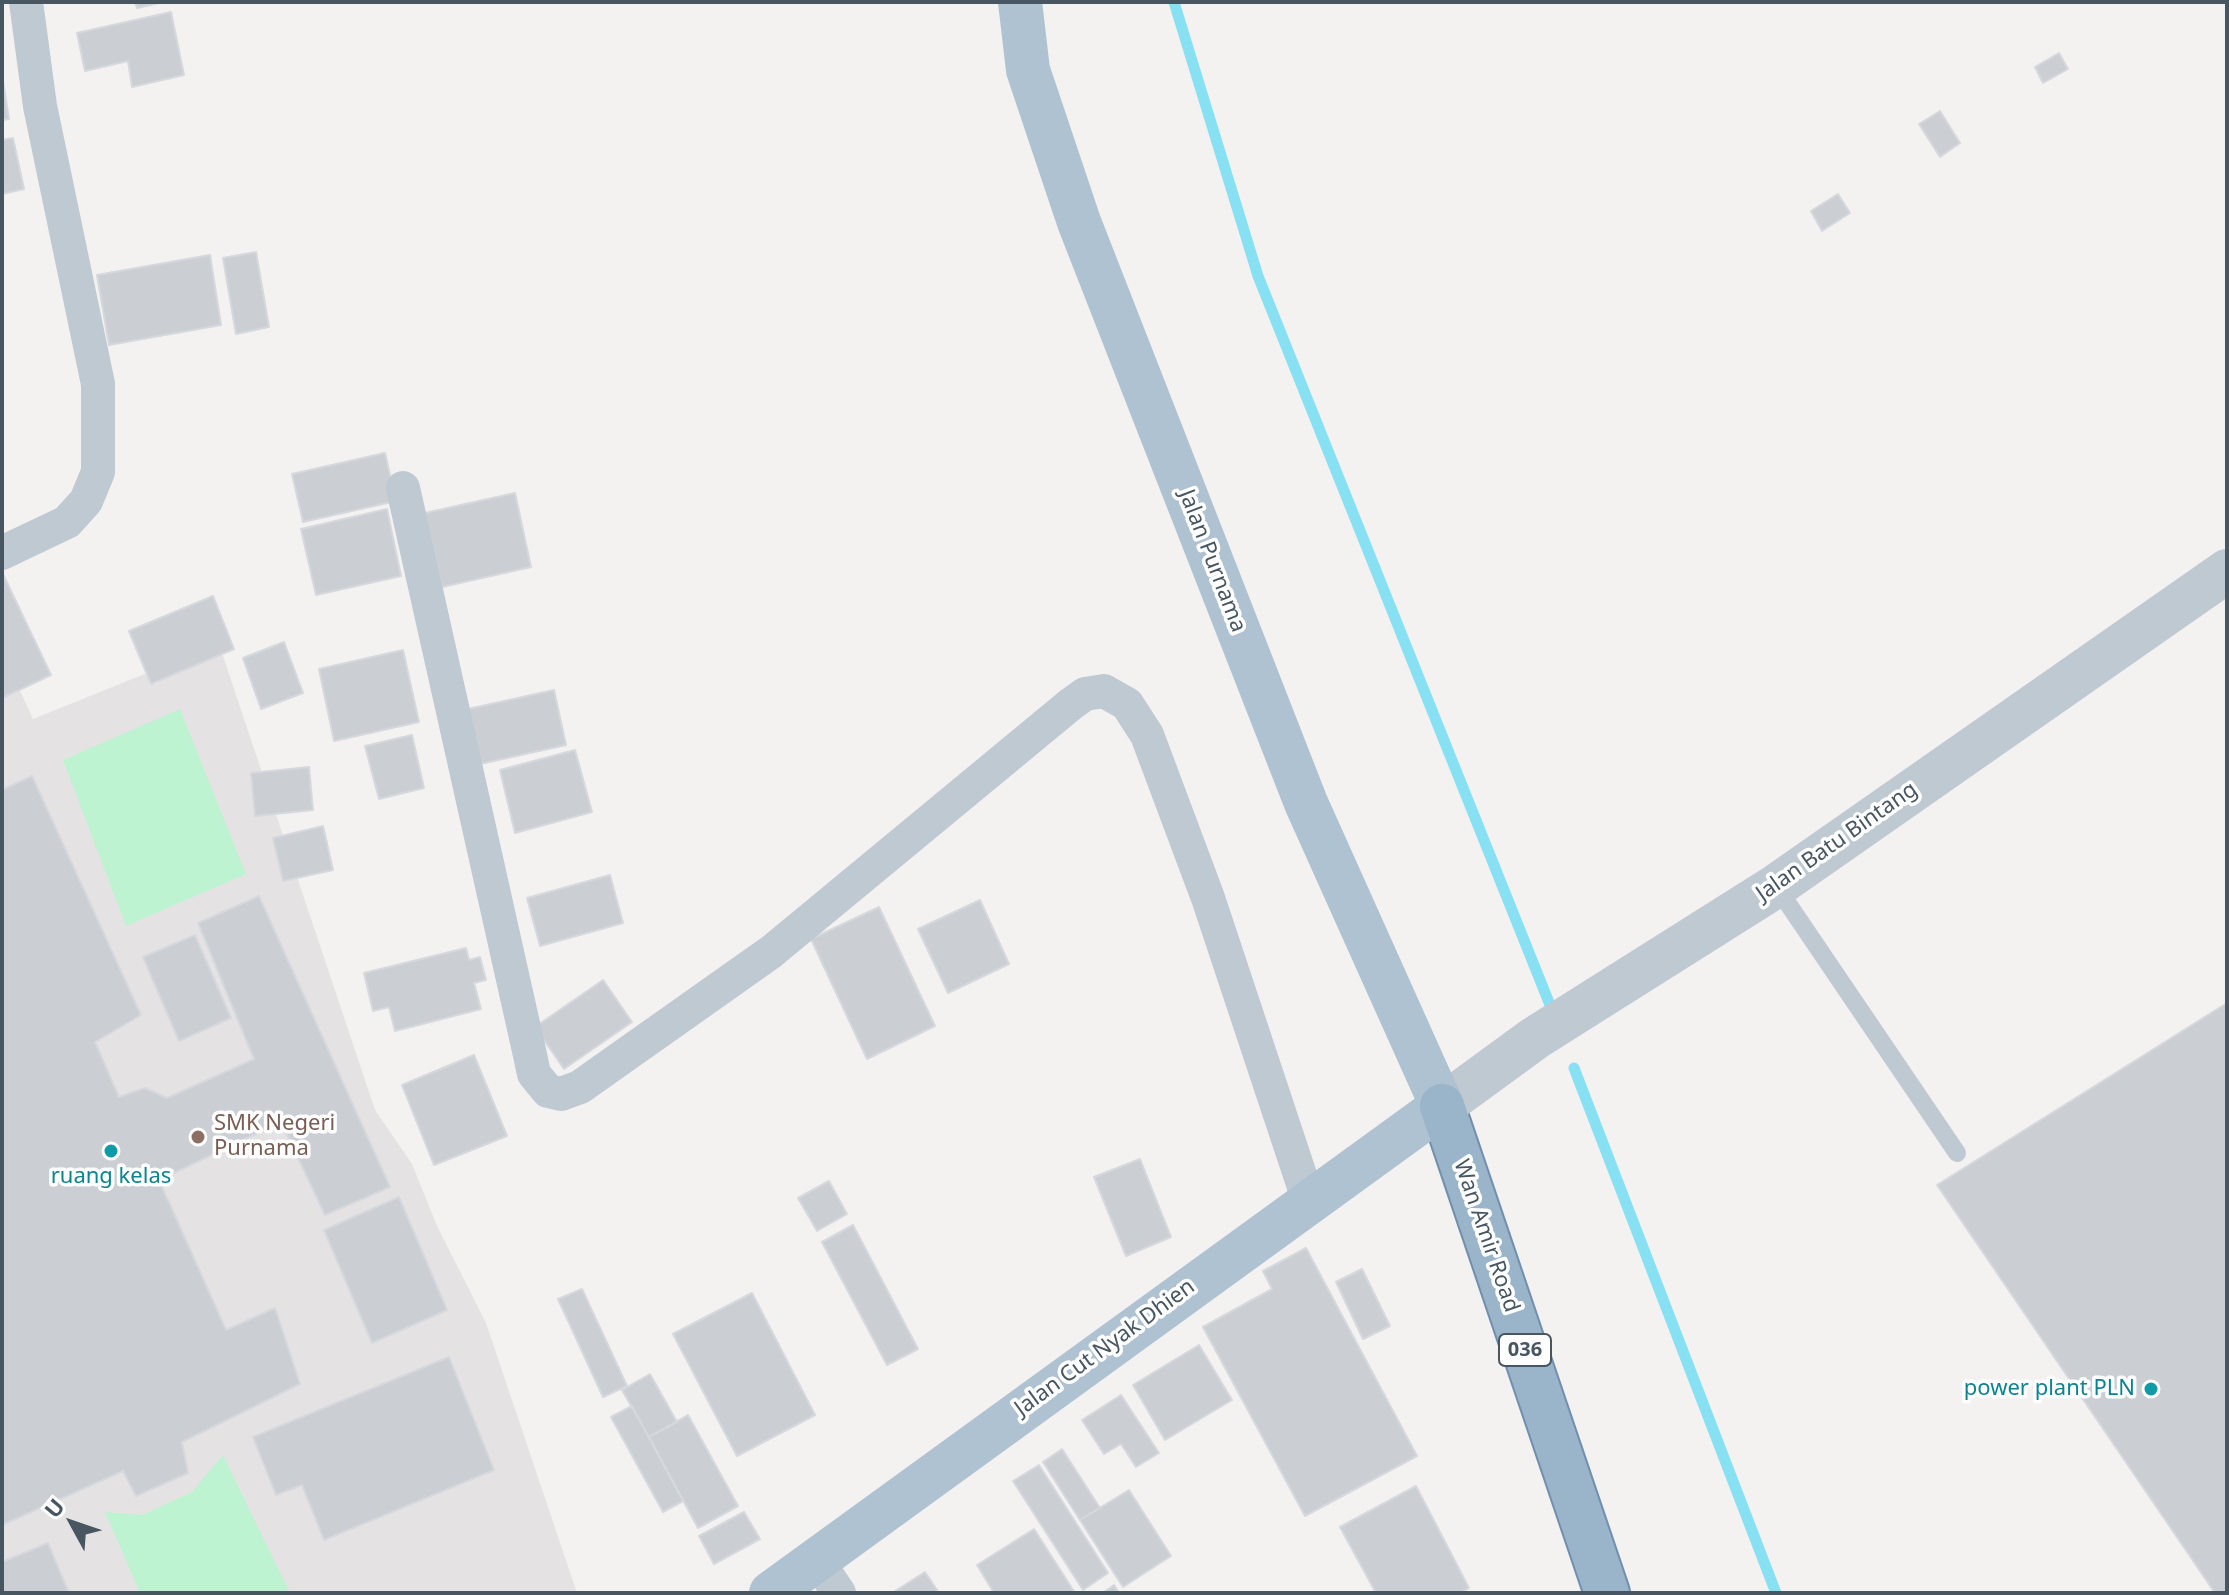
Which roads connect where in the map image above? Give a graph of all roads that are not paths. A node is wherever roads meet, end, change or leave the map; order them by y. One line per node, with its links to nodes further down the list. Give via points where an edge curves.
1 (26, 2): 4 (street, via 40,106 98,384 98,472 86,501 67,522)
2 (1020, 2): 7 (main road, Jalan Purnama, via 1028,70 1079,222 1306,803)
3 (403, 488): 9 (street, via 532,1065 548,1091 561,1094 580,1087 771,952 1071,704 1085,694 1104,691 1127,704 1147,735 1208,898)
4 (2, 553)
5 (2227, 571): 6 (street, Jalan Batu Bintang)
6 (1776, 886): 7 (street, Jalan Batu Bintang, via 1535,1038); 8 (lane)
7 (1442, 1106): 9 (main road, Jalan Cut Nyak Dhien); 12 (highway, Wan Amir Road / 036)
8 (1957, 1153)
9 (1310, 1205): 10 (main road, Jalan Cut Nyak Dhien, via 1201,1278)
10 (827, 1576): 11 (main road, Jalan Cut Nyak Dhien)
11 (771, 1593)
12 (1607, 1593)

